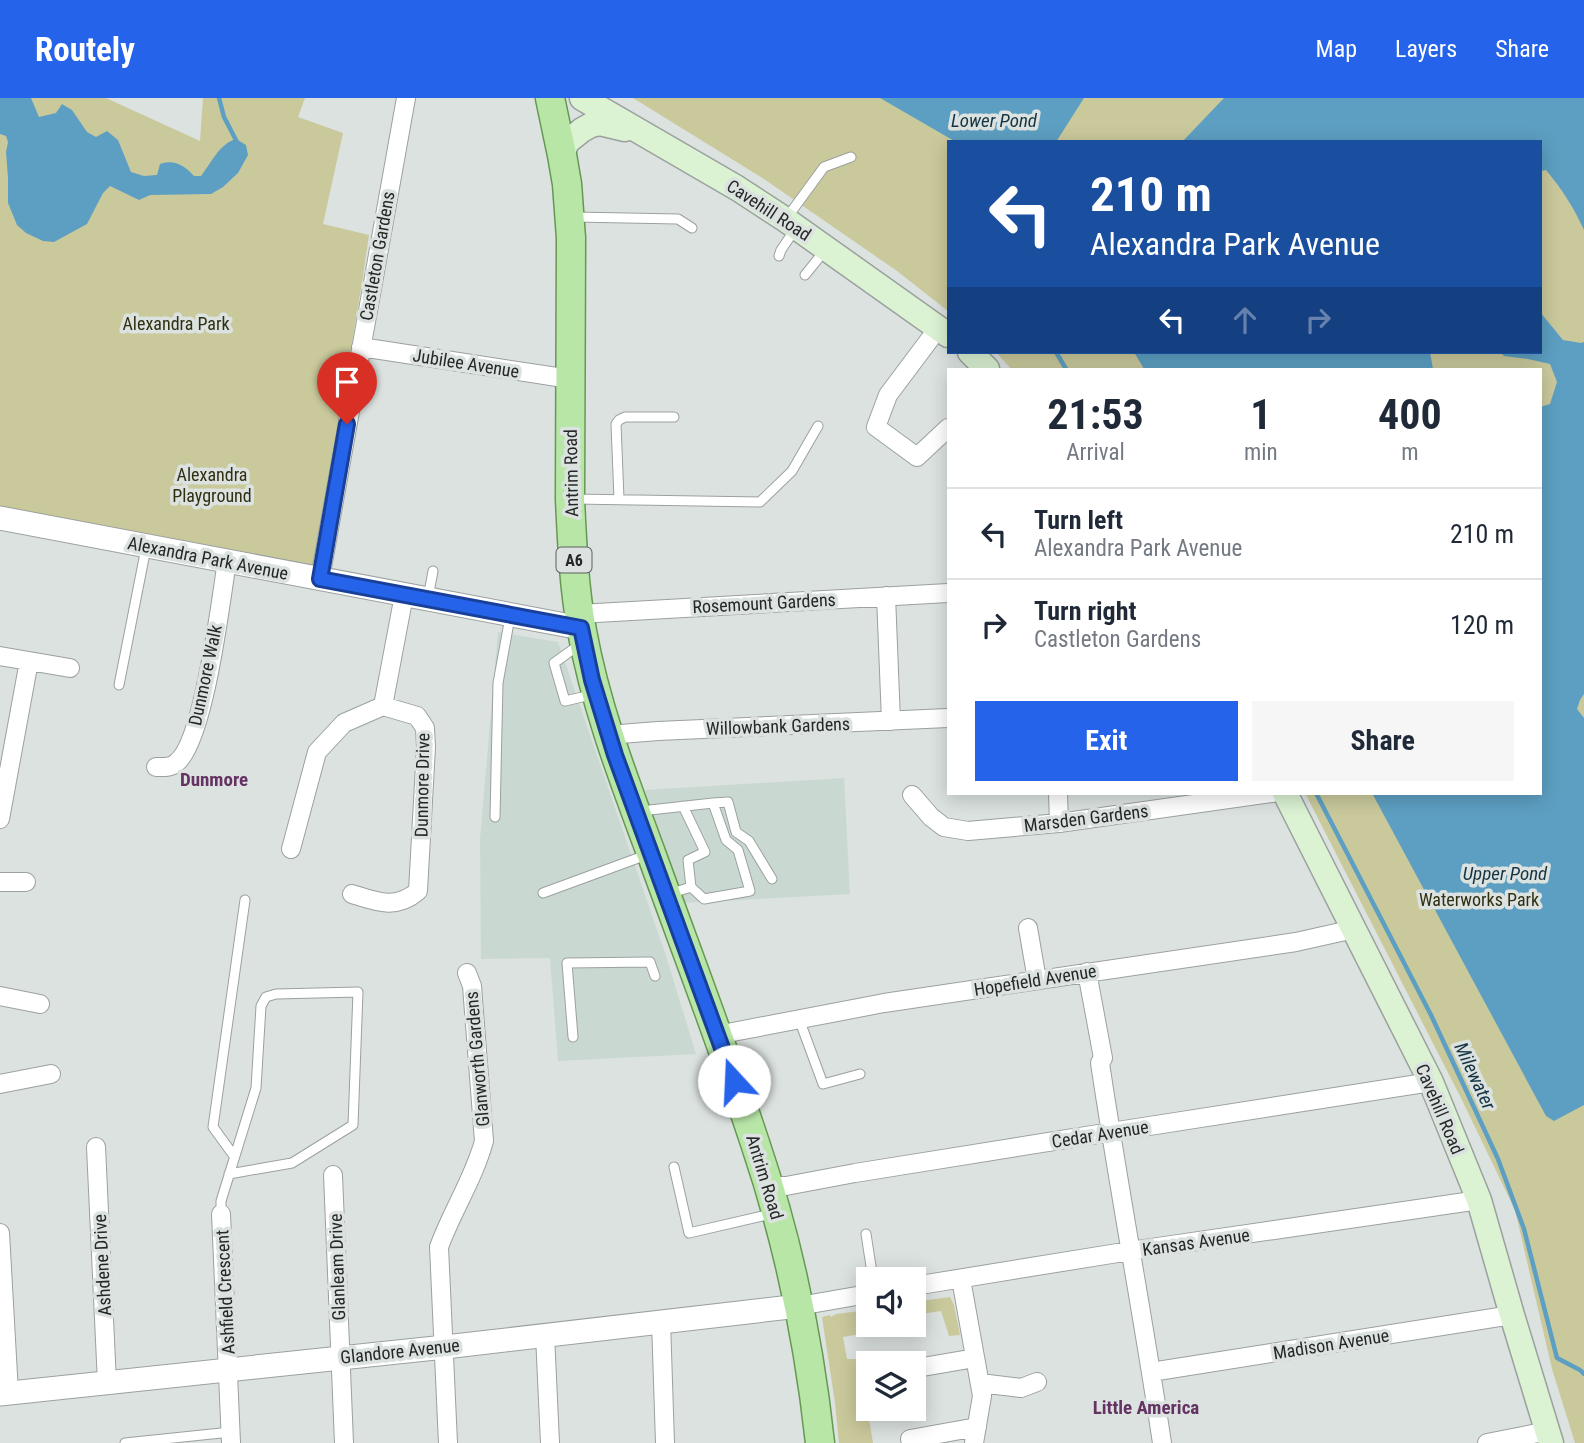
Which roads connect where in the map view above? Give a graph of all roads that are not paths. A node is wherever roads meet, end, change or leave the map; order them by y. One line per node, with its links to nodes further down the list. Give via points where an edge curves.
1 (406, 98): 14 (street, Castleton Gardens)
2 (582, 98): 4 (main road, Cavehill Road)
3 (549, 99): 5 (main road, Antrim Road / A6)
4 (639, 132): 5 (main road, via 591,125 567,142); 8 (main road, Cavehill Road)
5 (562, 155): 7 (main road, Antrim Road / A6)
6 (851, 157): 8 (lane, via 824,167)
7 (569, 217): 9 (lane, via 678,219); 17 (main road, Antrim Road / A6)
8 (791, 223): 10 (main road, Cavehill Road); 11 (lane)
9 (692, 228)
10 (827, 248): 12 (lane); 13 (main road, Cavehill Road)
11 (779, 256)
12 (805, 275)
13 (944, 331): 20 (street, via 888,395 876,427 917,457)
14 (361, 346): 17 (street, Jubilee Avenue); 27 (street, Castleton Gardens)
15 (972, 354): 16 (main road)
16 (986, 368)
17 (570, 379): 21 (main road, Antrim Road / A6)
18 (674, 417): 22 (lane, via 625,417 616,424)
19 (818, 426): 22 (lane, via 792,471 760,502)
20 (947, 429)
21 (570, 499): 22 (lane); 33 (main road, Antrim Road / A6)
22 (620, 499)
23 (0, 519): 24 (street, Alexandra Park Avenue)
24 (146, 546): 25 (street, Alexandra Park Avenue); 37 (lane)
25 (227, 561): 27 (street, Alexandra Park Avenue); 42 (street, Dunmore Walk, via 212,659 189,745 174,766)
26 (433, 571): 31 (lane)
27 (320, 579): 29 (street, Alexandra Park Avenue)
28 (947, 593): 30 (street, Rosemount Gardens)
29 (404, 595): 31 (street, Alexandra Park Avenue); 38 (street)
30 (886, 596): 33 (street, Rosemount Gardens); 40 (street)
31 (427, 599): 32 (street, Alexandra Park Avenue)
32 (510, 615): 33 (street, Alexandra Park Avenue); 50 (lane, via 498,683)
33 (581, 628): 41 (main road, Antrim Road / A6)
34 (0, 656): 35 (street)
35 (29, 661): 36 (street); 51 (street)
36 (70, 668)
37 (119, 685)
38 (383, 706): 53 (street, via 344,723 317,752); 60 (street, Dunmore Drive, via 417,716 425,728 418,891 407,901 379,903)
39 (947, 719): 40 (street, Willowbank Gardens)
40 (891, 721): 41 (street, Willowbank Gardens)
41 (608, 735): 49 (main road, Antrim Road / A6)
42 (156, 767)
43 (912, 795): 52 (street, Marsden Gardens, via 944,827 968,831)
44 (1058, 795): 52 (street)
45 (1258, 795): 52 (street, Marsden Gardens)
46 (1286, 795): 63 (main road, Cavehill Road)
47 (713, 803): 48 (lane); 55 (lane, via 728,802 736,832 749,841); 58 (lane, via 726,840 738,850 750,891 704,899)
48 (684, 806): 49 (lane); 58 (lane, via 705,852 688,860)
49 (635, 812): 54 (main road, Antrim Road / A6)
50 (495, 817)
51 (0, 819)
52 (1059, 823)
53 (291, 849)
54 (651, 854): 58 (main road, Antrim Road / A6); 59 (lane)
55 (772, 879)
56 (0, 881): 57 (street)
57 (26, 882)
58 (678, 891): 71 (main road, Antrim Road / A6)
59 (543, 892)
60 (352, 894)
61 (245, 900): 79 (lane, via 213,1126)
62 (1028, 928): 67 (street)
63 (1354, 929): 64 (street, Hopefield Avenue, via 1296,942); 75 (main road, Cavehill Road)
64 (1087, 972): 67 (street, Hopefield Avenue); 77 (street)
65 (467, 973): 97 (street, Glanworth Gardens, via 472,986 484,1141 439,1247)
66 (656, 976): 72 (lane, via 650,962 567,963)
67 (1037, 980): 70 (street, Hopefield Avenue)
68 (0, 996): 69 (street)
69 (40, 1004)
70 (799, 1019): 71 (street, Hopefield Avenue); 74 (lane, via 823,1084)
71 (717, 1035): 83 (main road, Antrim Road / A6)
72 (573, 1037)
73 (51, 1074): 76 (street)
74 (860, 1074)
75 (1431, 1083): 77 (street, Cedar Avenue); 84 (main road, Cavehill Road)
76 (0, 1084)
77 (1111, 1132): 83 (street, Cedar Avenue, via 786,1186); 88 (street)
78 (96, 1147): 104 (street, Ashdene Drive)
79 (234, 1156): 81 (lane); 81 (lane, via 256,1087 261,1006 266,998 358,992 353,1125 292,1163)
80 (674, 1167): 83 (lane, via 689,1233)
81 (229, 1174): 85 (lane)
82 (334, 1175): 98 (street, Glanleam Drive)
83 (773, 1200): 93 (main road, Antrim Road / A6)
84 (1479, 1200): 88 (street, Kansas Avenue); 94 (main road, Cavehill Road)
85 (222, 1214): 101 (street, Ashfield Crescent)
86 (0, 1233): 106 (street)
87 (866, 1234): 89 (lane)
88 (1130, 1251): 90 (street, Kansas Avenue); 102 (street)
89 (871, 1267)
90 (961, 1279): 91 (street, Kansas Avenue); 99 (street)
91 (926, 1284)
92 (856, 1296): 93 (street)
93 (799, 1306): 95 (street, Glandore Avenue); 116 (main road, Antrim Road / A6)
94 (1512, 1315): 102 (street, Madison Avenue); 108 (main road, Cavehill Road)
95 (661, 1321): 96 (street, Glandore Avenue); 115 (street)
96 (545, 1335): 97 (street, Glandore Avenue); 114 (street)
97 (445, 1346): 98 (street, Glandore Avenue); 113 (street, Glanworth Gardens)
98 (341, 1358): 101 (street, Glandore Avenue); 112 (street, Glanleam Drive)
99 (975, 1358): 100 (street); 105 (street)
100 (926, 1366)
101 (229, 1370): 104 (street, Glandore Avenue); 109 (street, Ashfield Crescent)
102 (1151, 1373): 117 (street)
103 (1037, 1382): 105 (street, via 1021,1388)
104 (107, 1383): 106 (street, Glandore Avenue)
105 (980, 1383): 107 (street)
106 (5, 1394)
107 (976, 1435): 110 (street)
108 (1550, 1437): 118 (street)
109 (231, 1438): 111 (lane)
110 (910, 1439)
111 (125, 1443)
112 (344, 1443)
113 (448, 1443)
114 (550, 1443)
115 (665, 1443)
116 (820, 1443)
117 (1162, 1443)
118 (1487, 1443)

